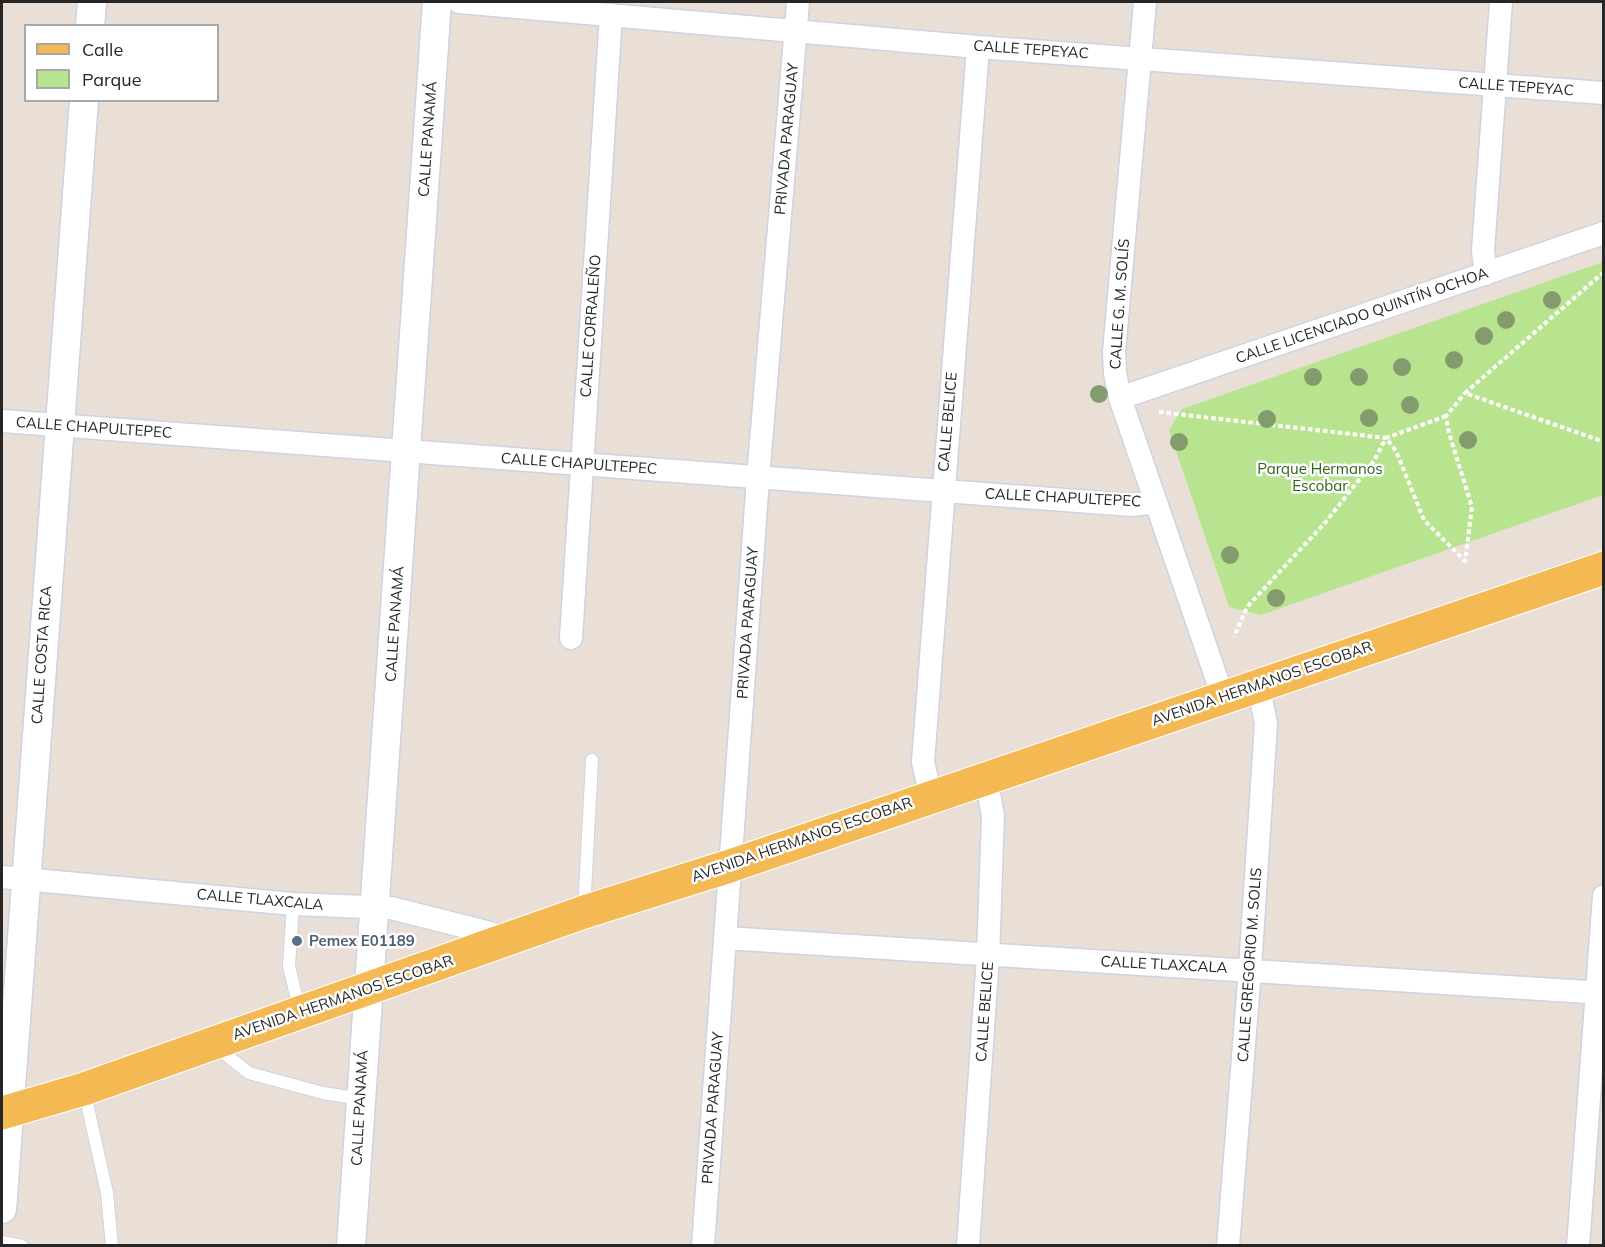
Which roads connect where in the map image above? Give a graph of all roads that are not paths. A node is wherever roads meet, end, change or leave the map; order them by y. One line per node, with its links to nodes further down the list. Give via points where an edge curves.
1 (92, 2): 8 (street)
2 (437, 2): 20 (street, CALLE PANAMÁ)
3 (459, 2): 7 (street, CALLE TEPEYAC)
4 (798, 2): 9 (street, PRIVADA PARAGUAY)
5 (1145, 2): 11 (street, CALLE G. M. SOLÍS)
6 (1501, 2): 12 (street)
7 (611, 15): 9 (street, CALLE TEPEYAC); 21 (street, CALLE CORRALEÑO)
8 (90, 24)
9 (796, 31): 10 (street, CALLE TEPEYAC); 22 (street, PRIVADA PARAGUAY)
10 (978, 47): 11 (street, CALLE TEPEYAC); 23 (street, CALLE BELICE)
11 (1140, 58): 12 (street, CALLE TEPEYAC); 17 (street, CALLE G. M. SOLÍS, via 1114,352)
12 (1495, 86): 13 (street, CALLE TEPEYAC); 16 (street, via 1483,252)
13 (1604, 93)
14 (84, 102): 19 (street, CALLE COSTA RICA)
15 (1604, 233): 16 (street, CALLE LICENCIADO QUINTÍN OCHOA)
16 (1486, 274): 17 (street, CALLE LICENCIADO QUINTÍN OCHOA)
17 (1120, 398): 24 (street, CALLE G. M. SOLÍS)
18 (2, 421): 19 (street, CALLE CHAPULTEPEC)
19 (59, 426): 20 (street, CALLE CHAPULTEPEC); 33 (street, CALLE COSTA RICA)
20 (407, 452): 21 (street, CALLE CHAPULTEPEC); 36 (street, CALLE PANAMÁ)
21 (582, 464): 22 (street, CALLE CHAPULTEPEC); 26 (street, CALLE CORRALEÑO)
22 (758, 478): 23 (street, CALLE CHAPULTEPEC); 32 (street, PRIVADA PARAGUAY)
23 (943, 491): 24 (street, CALLE CHAPULTEPEC, via 1132,505); 31 (street, CALLE BELICE, via 923,762)
24 (1156, 502): 28 (street, CALLE G. M. SOLÍS)
25 (1604, 568): 27 (main road, AVENIDA HERMANOS ESCOBAR)
26 (571, 638)
27 (1258, 686): 28 (main road, AVENIDA HERMANOS ESCOBAR); 41 (street, CALLE GREGORIO M. SOLIS, via 1266,723)
28 (1223, 697): 30 (main road, AVENIDA HERMANOS ESCOBAR)
29 (592, 760): 37 (lane)
30 (986, 778): 31 (main road, AVENIDA HERMANOS ESCOBAR); 40 (street, CALLE BELICE, via 993,816)
31 (931, 796): 32 (main road, AVENIDA HERMANOS ESCOBAR)
32 (730, 866): 37 (main road, AVENIDA HERMANOS ESCOBAR); 38 (street, PRIVADA PARAGUAY)
33 (13, 878): 35 (street, CALLE TLAXCALA); 48 (street, CALLE COSTA RICA)
34 (1604, 896): 43 (street)
35 (293, 904): 36 (street, CALLE TLAXCALA); 44 (lane, via 290,966)
36 (374, 908): 39 (street, CALLE TLAXCALA, via 390,908); 42 (street, CALLE PANAMÁ)
37 (584, 912): 39 (main road, AVENIDA HERMANOS ESCOBAR)
38 (725, 938): 40 (street, CALLE TLAXCALA); 54 (street, PRIVADA PARAGUAY)
39 (515, 939): 42 (main road, AVENIDA HERMANOS ESCOBAR)
40 (988, 956): 41 (street, CALLE TLAXCALA); 55 (street, CALLE BELICE)
41 (1251, 969): 43 (street, CALLE TLAXCALA); 56 (street, CALLE GREGORIO M. SOLIS)
42 (367, 990): 44 (main road, AVENIDA HERMANOS ESCOBAR); 47 (street, CALLE PANAMÁ)
43 (1600, 993): 57 (street)
44 (300, 1013): 45 (main road, AVENIDA HERMANOS ESCOBAR)
45 (212, 1044): 46 (main road, AVENIDA HERMANOS ESCOBAR); 47 (lane, via 249,1073)
46 (84, 1089): 48 (main road, AVENIDA HERMANOS ESCOBAR); 52 (lane, via 107,1192)
47 (361, 1099): 53 (street, CALLE PANAMÁ)
48 (5, 1112): 49 (street, CALLE COSTA RICA)
49 (2, 1209)
50 (2, 1242): 51 (lane)
51 (22, 1245)
52 (112, 1245)
53 (351, 1245)
54 (703, 1245)
55 (968, 1245)
56 (1228, 1245)
57 (1578, 1245)

